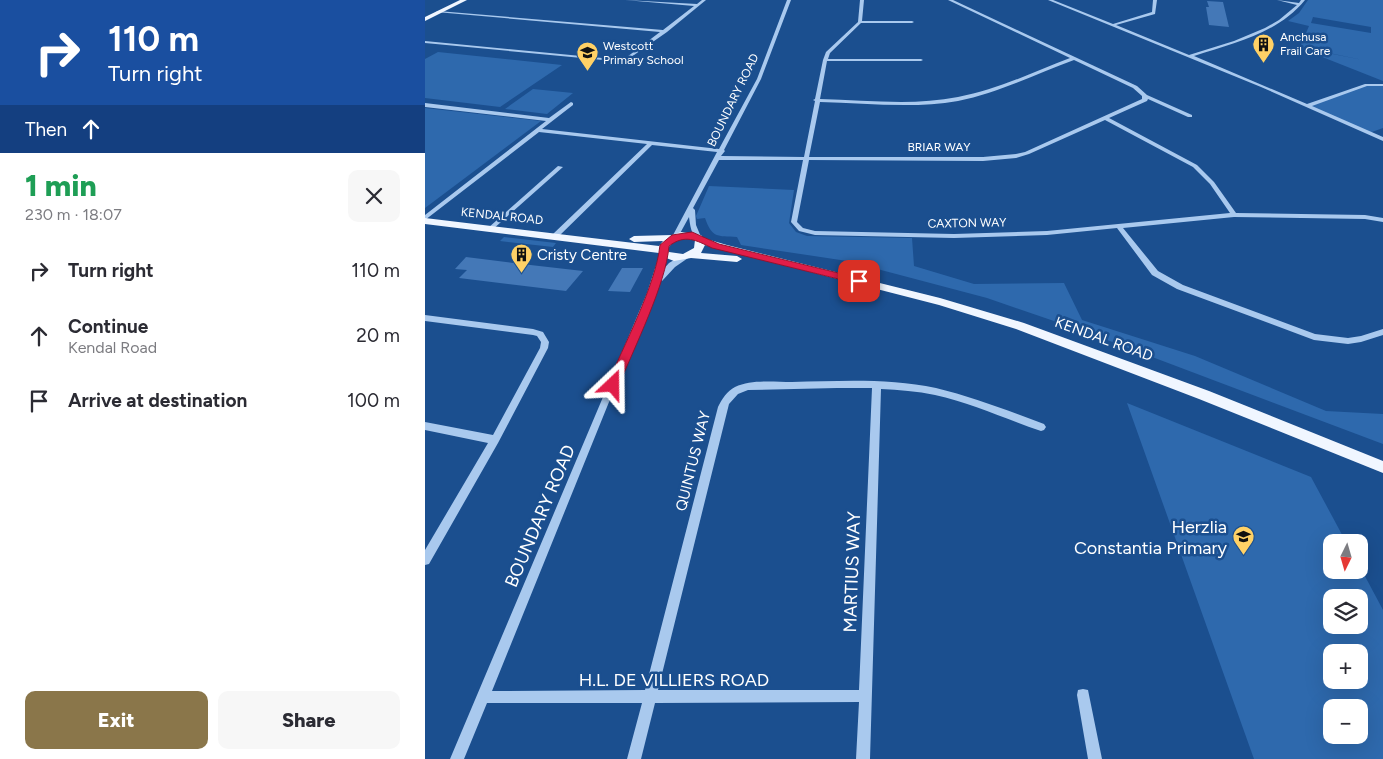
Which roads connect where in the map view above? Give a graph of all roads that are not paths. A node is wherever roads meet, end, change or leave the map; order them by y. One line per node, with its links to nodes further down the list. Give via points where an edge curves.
1 (464, 0): 12 (main road)
2 (627, 0): 11 (street)
3 (704, 0): 11 (street)
4 (789, 0): 35 (street, BOUNDARY ROAD, via 759,79)
5 (862, 0): 14 (street)
6 (950, 0): 20 (street)
7 (1051, 0): 16 (street)
8 (1155, 0): 16 (street, via 1154,12)
9 (1279, 0): 10 (street)
10 (1301, 2): 19 (street, via 1293,13 1277,23)
11 (697, 5): 17 (street)
12 (438, 12): 13 (main road); 17 (street)
13 (425, 19)
14 (861, 22): 15 (street); 21 (street, CAXTON WAY, via 828,52)
15 (912, 22)
16 (1113, 25): 19 (street)
17 (665, 31): 18 (street, via 624,61)
18 (425, 42)
19 (1190, 56): 27 (street)
20 (1073, 59): 24 (street, via 1135,87); 25 (street, via 975,95 955,99)
21 (825, 60): 22 (street); 25 (street, CAXTON WAY)
22 (921, 60)
23 (1383, 85): 27 (street, via 1367,85)
24 (1145, 96): 29 (street); 30 (street, BRIAR WAY, via 1143,101)
25 (816, 100): 37 (street, CAXTON WAY)
26 (571, 104): 31 (street)
27 (1308, 105): 33 (street)
28 (425, 106): 31 (street)
29 (1190, 116)
30 (1105, 118): 37 (street, BRIAR WAY, via 1016,156 983,159); 40 (street, via 1195,166 1213,183)
31 (551, 120): 32 (street)
32 (537, 130): 34 (street); 41 (street)
33 (1383, 139)
34 (651, 143): 35 (street); 45 (street)
35 (722, 151): 36 (street, BOUNDARY ROAD)
36 (718, 158): 37 (street, BRIAR WAY); 39 (street, BOUNDARY ROAD)
37 (807, 158): 43 (street, CAXTON WAY, via 794,222 796,227 807,232 954,236)
38 (560, 167): 44 (street)
39 (693, 207): 46 (street, BOUNDARY ROAD); 47 (street, via 692,221)
40 (1234, 215): 42 (street, CAXTON WAY); 43 (street, CAXTON WAY)
41 (425, 220): 44 (main road, KENDAL ROAD)
42 (1383, 220)
43 (1119, 227): 54 (street, via 1155,273 1180,287 1314,337 1348,341)
44 (490, 229): 45 (main road, KENDAL ROAD)
45 (555, 236): 48 (main road, KENDAL ROAD)
46 (674, 237): 47 (main road, KENDAL ROAD, via 689,234); 48 (main road, KENDAL ROAD); 49 (main road, via 666,242)
47 (699, 238): 50 (main road, via 701,246); 51 (main road, KENDAL ROAD, via 720,247)
48 (576, 239): 49 (main road, KENDAL ROAD)
49 (664, 251): 50 (main road, KENDAL ROAD, via 675,258); 52 (street, BOUNDARY ROAD)
50 (689, 256): 51 (main road, KENDAL ROAD, via 715,256); 52 (street, BOUNDARY ROAD, via 668,268)
51 (804, 268): 59 (main road, KENDAL ROAD, via 940,302 1058,339)
52 (654, 286): 63 (street, BOUNDARY ROAD)
53 (425, 318): 58 (street, via 533,332 544,337 544,348)
54 (1383, 332)
55 (877, 386): 57 (street, QUINTUS WAY, via 919,389 953,396); 62 (street, MARTIUS WAY); 64 (street, QUINTUS WAY, via 748,386 728,397)
56 (425, 426): 58 (street)
57 (1041, 428)
58 (495, 440): 60 (street)
59 (1383, 468)
60 (425, 560)
61 (1083, 695): 68 (street)
62 (865, 696): 64 (street, H.L. DE VILLIERS ROAD); 67 (street, MARTIUS WAY)
63 (483, 697): 64 (street, H.L. DE VILLIERS ROAD); 65 (street, BOUNDARY ROAD)
64 (649, 697): 66 (street, QUINTUS WAY)
65 (457, 759)
66 (634, 759)
67 (863, 759)
68 (1095, 759)

